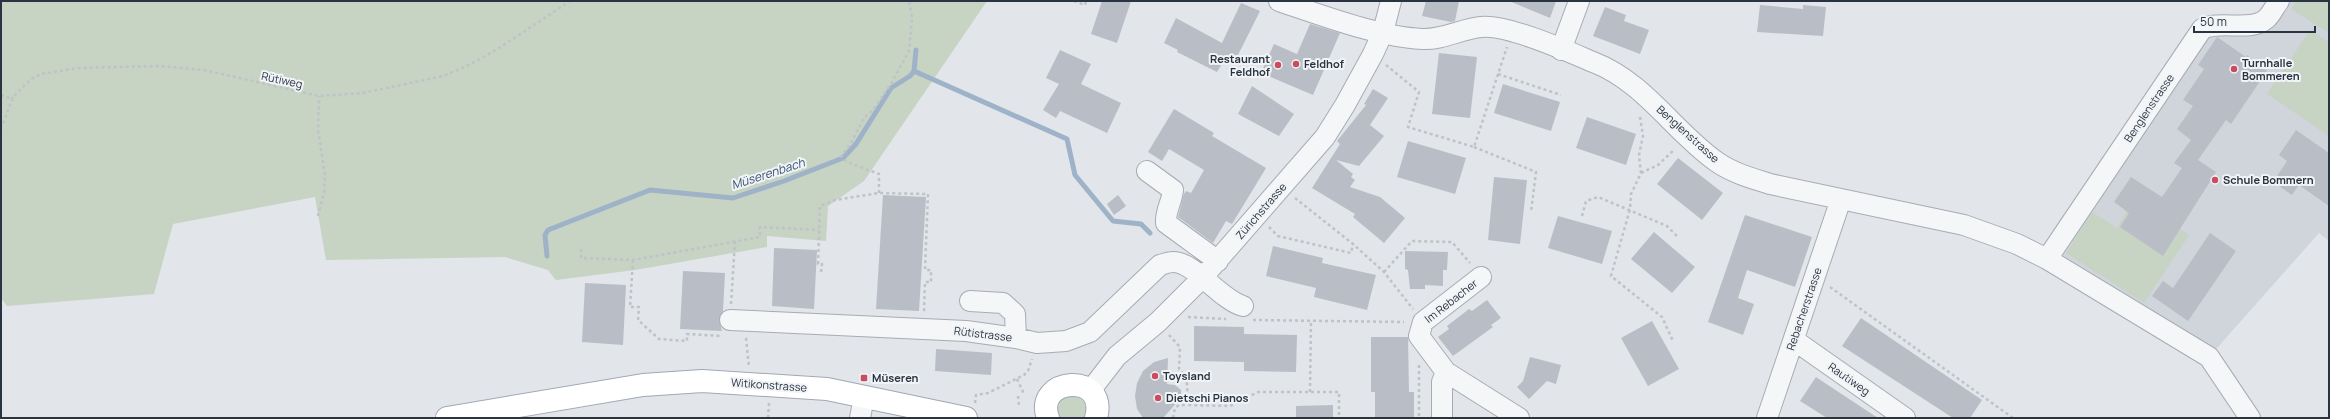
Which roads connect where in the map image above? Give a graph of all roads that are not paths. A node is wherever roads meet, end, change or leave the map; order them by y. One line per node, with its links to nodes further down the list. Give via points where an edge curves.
1 (1279, 1): 5 (street, Benglenstrasse)
2 (1391, 1): 5 (street, Zürichstrasse)
3 (1579, 1): 6 (street)
4 (2279, 1): 9 (street, Benglenstrasse, via 2266,19 2256,24 2209,25 2202,29)
5 (1383, 32): 6 (street, Benglenstrasse, via 1422,39 1443,38 1482,26 1504,28); 10 (street, Zürichstrasse, via 1363,75 1325,137)
6 (1561, 50): 8 (street, Benglenstrasse, via 1612,71 1644,93 1717,161 1742,176)
7 (1147, 171): 10 (street, via 1173,190 1173,197 1165,215 1166,223)
8 (1841, 199): 9 (street, Benglenstrasse, via 1993,233); 17 (street, Rebacherstrasse)
9 (2047, 259): 31 (street, Benglenstrasse, via 2209,357)
10 (1218, 261): 12 (street, Zürichstrasse)
11 (1481, 277): 18 (street, Im Rebacher, via 1421,329)
12 (1202, 278): 14 (street, Rütistrasse); 16 (street, Rütistrasse, via 1187,266 1172,262 1160,265 1090,332 1066,341 1038,343); 19 (street, Zürichstrasse, via 1158,322 1117,356)
13 (970, 301): 16 (street, via 1003,303 1015,314)
14 (1246, 313)
15 (730, 328): 16 (street, Rütistrasse, via 923,328 983,332)
16 (1016, 338)
17 (1794, 340): 29 (street, Rebacherstrasse); 30 (street, Rautiweg)
18 (1446, 372): 27 (street, via 1442,382); 28 (street, Im Rebacher)
19 (1090, 391): 22 (main road, via 1075,384 1060,387); 26 (main road, via 1097,403)
20 (864, 397): 21 (main road, Witikonstrasse); 23 (main road, Witikonstrasse, via 826,389 702,381 643,385); 25 (street)
21 (971, 410)
22 (1038, 414)
23 (469, 416): 24 (main road, Witikonstrasse)
24 (447, 418)
25 (860, 418)
26 (1096, 418)
27 (1442, 418)
28 (1519, 418)
29 (1767, 418)
30 (1905, 418)
31 (2250, 418)

